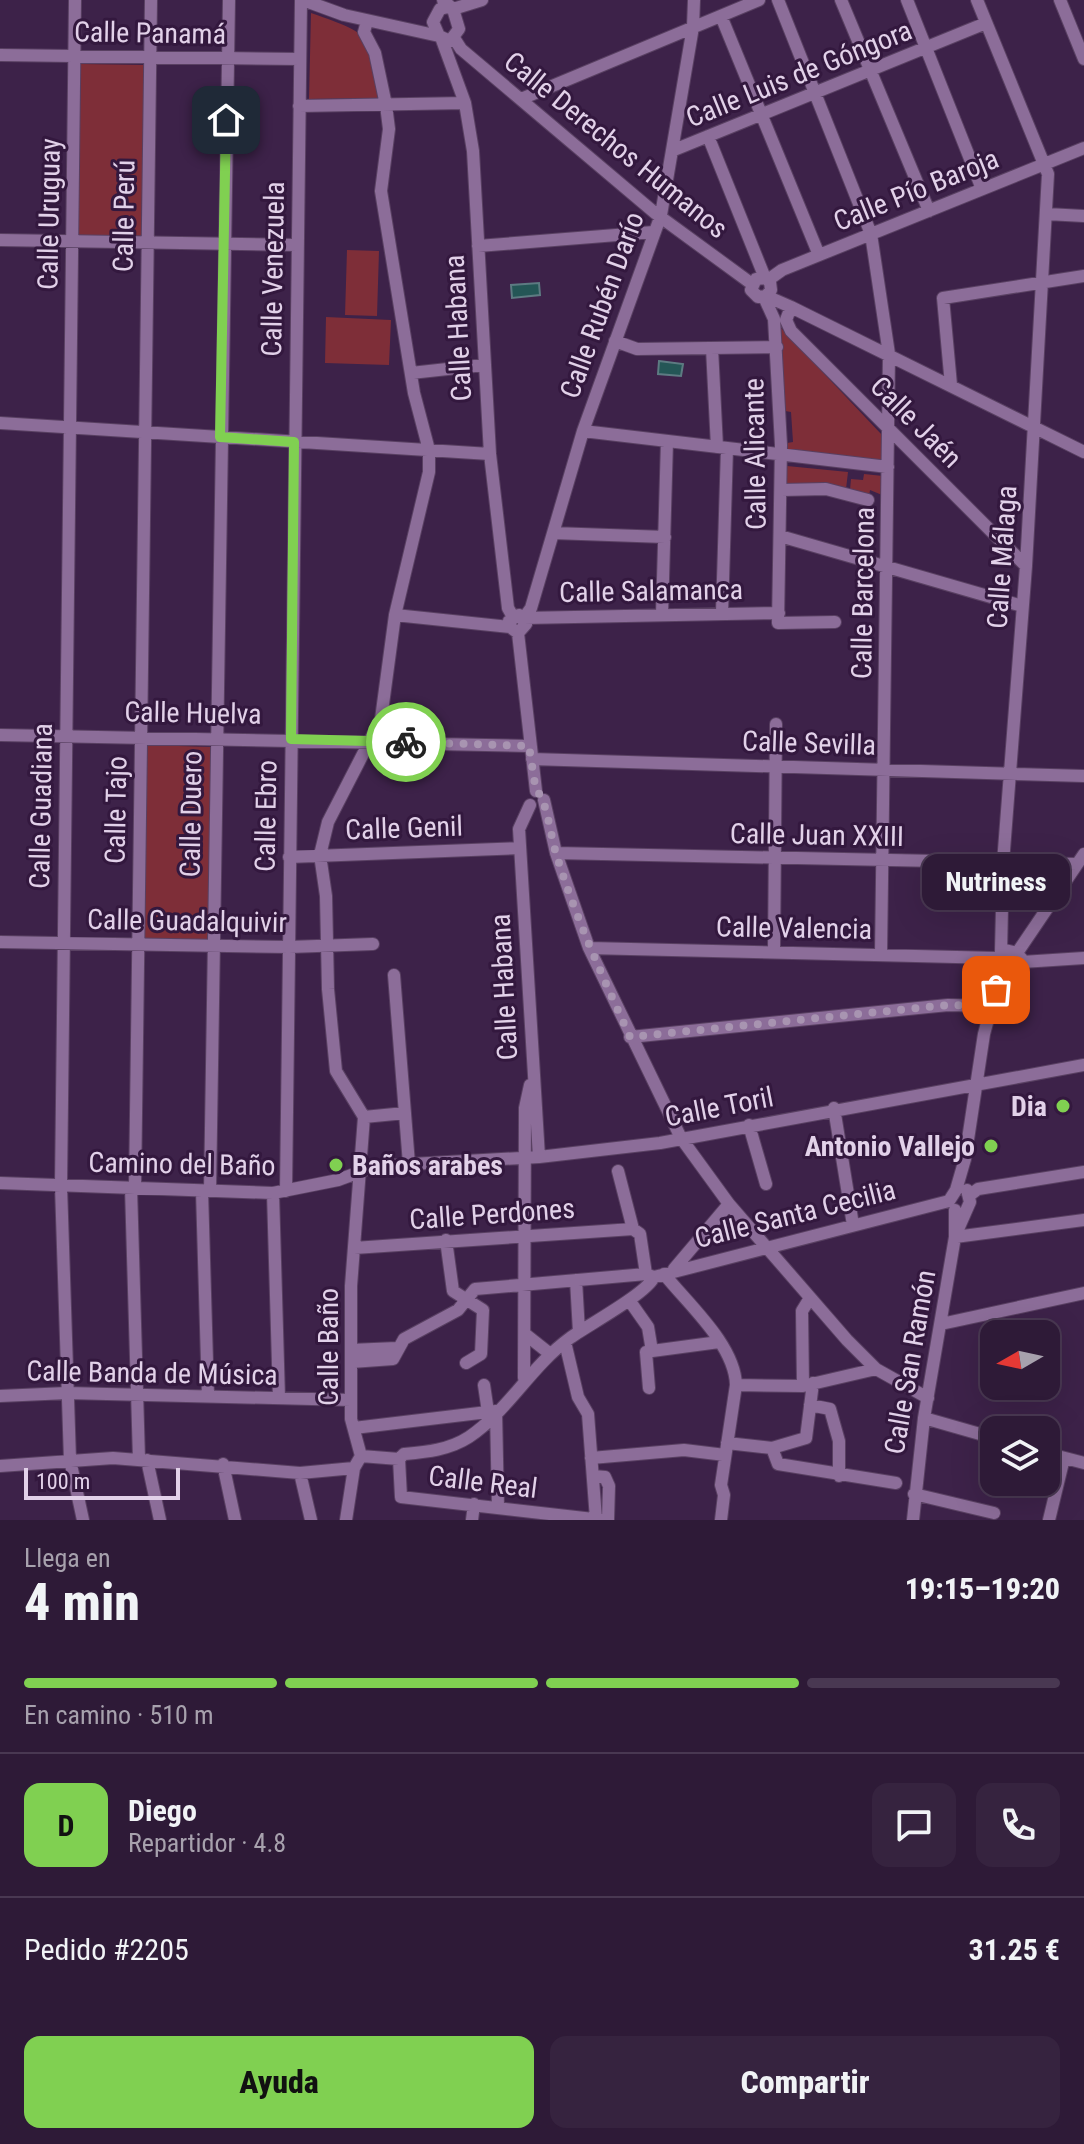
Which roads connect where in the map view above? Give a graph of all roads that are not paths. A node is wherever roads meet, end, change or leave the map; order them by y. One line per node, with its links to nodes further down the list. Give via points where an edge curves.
1 (75, 0): 25 (street, Calle Uruguay)
2 (151, 0): 26 (street, Calle Perú)
3 (229, 0): 27 (street, Calle Duero)
4 (302, 0): 18 (street); 28 (street, Calle Venezuela)
5 (431, 0): 17 (street)
6 (482, 0): 15 (street)
7 (694, 0): 20 (street, Calle Rubén Darío)
8 (759, 0): 16 (street)
9 (778, 0): 31 (street, Calle Barcelona)
10 (841, 0): 30 (street)
11 (907, 0): 23 (street)
12 (994, 0): 14 (street)
13 (1064, 1): 29 (street)
14 (978, 3): 19 (street, Calle Málaga)
15 (448, 6): 17 (street); 22 (street, via 459,29)
16 (721, 16): 20 (street); 36 (street)
17 (434, 18): 21 (street); 22 (street)
18 (367, 21): 21 (street); 34 (street, via 364,32 375,53)
19 (986, 23): 23 (street, Calle Luis de Góngora); 40 (street, Calle Málaga)
20 (693, 27): 32 (street); 39 (street, Calle Rubén Darío)
21 (417, 30): 22 (street)
22 (445, 38): 32 (street, Calle Derechos Humanos); 33 (street, Calle Habana)
23 (926, 48): 30 (street, Calle Luis de Góngora); 41 (street)
24 (0, 55): 25 (street, Calle Panamá)
25 (75, 56): 26 (street, Calle Panamá); 49 (street, Calle Uruguay)
26 (150, 57): 27 (street, Calle Panamá); 50 (street, Calle Perú)
27 (227, 58): 28 (street, Calle Panamá); 51 (street, Calle Duero)
28 (300, 59): 35 (street, Calle Venezuela)
29 (1084, 59)
30 (870, 70): 31 (street, Calle Luis de Góngora); 42 (street)
31 (815, 93): 36 (street, Calle Luis de Góngora); 47 (street, Calle Barcelona)
32 (521, 99): 44 (street, Calle Derechos Humanos)
33 (465, 103): 34 (street); 53 (street, Calle Habana)
34 (386, 105): 35 (street); 65 (street, via 389,129 381,191)
35 (299, 106): 52 (street, Calle Venezuela)
36 (761, 115): 37 (street, Calle Luis de Góngora); 54 (street)
37 (708, 136): 39 (street, Calle Luis de Góngora); 58 (street, Calle Alicante)
38 (1084, 148): 40 (street, Calle Pío Baroja)
39 (674, 150): 44 (street, Calle Rubén Darío)
40 (1045, 165): 41 (street, Calle Pío Baroja); 43 (street, Calle Málaga)
41 (982, 189): 42 (street, Calle Pío Baroja)
42 (929, 211): 47 (street, Calle Pío Baroja)
43 (1047, 214): 45 (street); 56 (street, Calle Málaga)
44 (661, 215): 46 (street, Calle Rubén Darío); 57 (street, Calle Derechos Humanos)
45 (1084, 216)
46 (654, 232): 53 (street); 60 (street, Calle Rubén Darío)
47 (871, 234): 54 (street, Calle Pío Baroja); 63 (street, Calle Barcelona)
48 (0, 240): 49 (street)
49 (73, 242): 50 (street); 69 (street, Calle Uruguay)
50 (148, 243): 51 (street); 72 (street, Calle Perú)
51 (222, 244): 52 (street); 73 (street, Calle Duero)
52 (297, 245): 75 (street, Calle Venezuela)
53 (478, 246): 64 (street, Calle Habana)
54 (819, 255): 58 (street, Calle Pío Baroja)
55 (1084, 276): 56 (street)
56 (1042, 283): 66 (street, via 943,298); 68 (street, Calle Málaga)
57 (752, 284): 58 (street, Calle Pío Baroja, via 759,278)
58 (767, 288): 59 (street); 61 (street, Calle Alicante)
59 (791, 307): 63 (street); 71 (street, Calle Jaén, via 786,320 791,331)
60 (615, 341): 62 (street, via 637,349); 70 (street, Calle Rubén Darío)
61 (777, 347): 62 (street); 80 (street, Calle Alicante)
62 (712, 348): 76 (street)
63 (889, 354): 66 (street); 71 (street, Calle Barcelona)
64 (484, 365): 65 (street); 79 (street, Calle Habana)
65 (411, 373): 77 (street)
66 (951, 385): 68 (street)
67 (0, 423): 69 (street)
68 (1034, 427): 78 (street); 87 (street, Calle Málaga)
69 (70, 428): 72 (street); 98 (street, Calle Guadiana)
70 (583, 431): 74 (street); 84 (street, Calle Rubén Darío)
71 (889, 431): 81 (street, Calle Barcelona); 87 (street, Calle Jaén)
72 (145, 433): 73 (street); 99 (street, Calle Tajo)
73 (220, 437): 75 (street); 100 (street, Calle Duero)
74 (667, 441): 76 (street); 86 (street)
75 (294, 442): 77 (street); 101 (street, Calle Ebro)
76 (722, 448): 80 (street); 90 (street)
77 (429, 450): 79 (street); 93 (street, via 427,486)
78 (1084, 452)
79 (490, 454): 95 (street, Calle Habana, via 508,608)
80 (781, 455): 81 (street); 82 (street, Calle Alicante)
81 (888, 467): 88 (street, Calle Barcelona)
82 (781, 490): 83 (street, via 826,489); 85 (street, Calle Alicante)
83 (868, 500)
84 (553, 533): 86 (street); 95 (street, Calle Rubén Darío, via 531,608)
85 (780, 536): 88 (street); 91 (street, Calle Alicante)
86 (665, 537): 92 (street)
87 (1026, 566): 89 (street, Calle Málaga)
88 (887, 569): 89 (street); 105 (street, Calle Barcelona)
89 (1022, 606): 106 (street, Calle Málaga)
90 (722, 613): 91 (street, Calle Salamanca); 92 (street, Calle Salamanca)
91 (779, 613): 94 (street, Calle Salamanca, via 778,623)
92 (662, 614): 95 (street, Calle Salamanca)
93 (395, 615): 95 (street, Calle Salamanca); 102 (street, via 381,719)
94 (835, 622)
95 (516, 624): 103 (street, Calle Habana)
96 (776, 724): 104 (street)
97 (0, 735): 98 (street, Calle Huelva)
98 (66, 736): 99 (street, Calle Huelva); 118 (street, Calle Guadiana)
99 (141, 737): 100 (street, Calle Huelva); 119 (street, Calle Tajo)
100 (216, 738): 101 (street, Calle Huelva); 121 (street, Calle Duero)
101 (291, 739): 102 (street, Calle Huelva); 112 (street, Calle Ebro)
102 (370, 741): 103 (street, Calle Huelva); 111 (street, via 328,822)
103 (530, 753): 104 (street, Calle Sevilla); 108 (street, Calle Habana)
104 (775, 766): 105 (street, Calle Sevilla); 113 (street)
105 (885, 769): 106 (street, Calle Sevilla); 115 (street, Calle Barcelona)
106 (1010, 772): 107 (street, Calle Sevilla); 116 (street, Calle Málaga)
107 (1084, 776)
108 (540, 795): 109 (street, Calle Habana, via 528,794); 110 (street, Calle Habana)
109 (520, 848): 111 (street, Calle Genil); 134 (street, Calle Habana)
110 (556, 853): 113 (street, Calle Juan XXIII); 124 (street, Calle Habana)
111 (320, 855): 112 (street, Calle Genil); 123 (street)
112 (289, 857): 122 (street, Calle Ebro)
113 (774, 858): 115 (street, Calle Juan XXIII); 125 (street)
114 (1081, 859): 116 (street, Calle Juan XXIII); 127 (street)
115 (883, 860): 116 (street, Calle Juan XXIII); 126 (street, Calle Barcelona)
116 (1003, 863): 129 (street, Calle Málaga)
117 (0, 942): 118 (street, Calle Guadalquivir)
118 (64, 944): 119 (street, Calle Guadalquivir); 149 (street, Calle Guadiana)
119 (139, 944): 121 (street, Calle Guadalquivir); 150 (street, Calle Tajo)
120 (373, 944): 123 (street, Calle Guadalquivir)
121 (214, 946): 122 (street, Calle Guadalquivir); 151 (street, Calle Duero)
122 (289, 947): 123 (street, Calle Guadalquivir); 152 (street, Calle Ebro)
123 (326, 947): 138 (street, via 336,1071)
124 (589, 948): 125 (street, Calle Valencia); 132 (street, Calle Habana)
125 (774, 951): 126 (street, Calle Valencia)
126 (881, 955): 129 (street, Calle Valencia)
127 (1019, 958): 128 (street); 129 (street, Calle Valencia); 129 (street, via 1017,973)
128 (1084, 958)
129 (1001, 964): 131 (street, Calle San Ramón)
130 (394, 975): 137 (street)
131 (990, 1006): 132 (street, via 948,1005); 135 (street, Calle San Ramón)
132 (630, 1037): 140 (street, Calle Habana)
133 (1084, 1065): 135 (street, Calle Toril)
134 (533, 1074): 141 (street, Calle Habana, via 525,1108); 142 (street, Calle Habana)
135 (975, 1084): 136 (street, Calle Toril); 153 (street, Calle San Ramón)
136 (834, 1108): 139 (street, Calle Toril); 156 (street)
137 (405, 1113): 138 (street); 143 (street)
138 (364, 1117): 144 (street, Calle Baño)
139 (749, 1125): 140 (street, Calle Toril); 148 (street)
140 (681, 1138): 142 (street, Calle Toril); 154 (street, Calle Habana)
141 (525, 1156): 142 (street, Calle Toril); 143 (street, Calle Toril); 158 (street, Calle Habana)
142 (539, 1157)
143 (409, 1164): 144 (street, Calle Toril)
144 (360, 1171): 152 (street, Camino del Baño); 162 (street, Calle Baño)
145 (618, 1171): 157 (street)
146 (1084, 1172): 153 (street, Calle Santa Cecilia, via 978,1189)
147 (0, 1183): 149 (street, Camino del Baño)
148 (766, 1184)
149 (61, 1186): 150 (street, Camino del Baño); 185 (street, Calle Guadiana)
150 (133, 1188): 151 (street, Camino del Baño); 186 (street, Calle Tajo)
151 (206, 1191): 152 (street, Camino del Baño); 188 (street, Calle Duero)
152 (280, 1192): 189 (street, Calle Ebro)
153 (960, 1200): 156 (street, Calle Santa Cecilia); 159 (street, Calle San Ramón)
154 (729, 1204): 161 (street, Calle Habana); 163 (street)
155 (1084, 1220): 159 (street)
156 (853, 1225): 161 (street, Calle Santa Cecilia)
157 (633, 1229): 158 (street, Calle Perdones); 163 (street)
158 (524, 1235): 160 (street, Calle Perdones); 165 (street, Calle Habana)
159 (955, 1237): 170 (street, Calle San Ramón)
160 (446, 1240): 162 (street, Calle Perdones); 168 (street, via 453,1291)
161 (765, 1246): 163 (street, Calle Santa Cecilia); 167 (street, Calle Habana)
162 (354, 1248): 177 (street, Calle Baño)
163 (660, 1273): 164 (street); 169 (street, Calle Santa Cecilia); 174 (street)
164 (576, 1280): 165 (street); 171 (street)
165 (525, 1282): 168 (street, via 475,1289); 172 (street, Calle Habana)
166 (1084, 1293): 170 (street)
167 (810, 1298): 179 (street, Calle Habana); 183 (street, via 802,1311)
168 (466, 1300): 177 (street, via 458,1310 415,1330 397,1348); 178 (street, via 483,1310 481,1354)
169 (629, 1300): 171 (street, Calle Santa Cecilia); 175 (street, via 648,1327)
170 (941, 1324): 190 (street, Calle San Ramón)
171 (579, 1332): 173 (street, Calle Santa Cecilia)
172 (525, 1334): 176 (street); 180 (street, Calle Habana)
173 (565, 1342): 176 (street, Calle Santa Cecilia); 201 (street, via 578,1397 588,1414)
174 (719, 1342): 175 (street); 182 (street, via 736,1373)
175 (652, 1351): 184 (street, via 646,1352)
176 (549, 1353): 180 (street, Calle Santa Cecilia)
177 (351, 1356): 191 (street, Calle Baño)
178 (466, 1363)
179 (876, 1369): 183 (street); 190 (street, Calle Habana)
180 (524, 1378): 193 (street, Calle Santa Cecilia, via 517,1394)
181 (484, 1385): 193 (street)
182 (736, 1385): 183 (street); 198 (street)
183 (808, 1385): 192 (street)
184 (649, 1388)
185 (67, 1393): 186 (street, Calle Banda de Música); 187 (street, Calle Banda de Música); 204 (street, Calle Guadiana)
186 (137, 1394): 188 (street, Calle Banda de Música); 205 (street, Calle Tajo)
187 (0, 1396)
188 (208, 1396): 189 (street, Calle Banda de Música)
189 (279, 1398): 191 (street, Calle Banda de Música)
190 (928, 1398): 194 (street, Calle San Ramón)
191 (351, 1400): 195 (street, Calle Baño)
192 (810, 1405): 197 (street, via 806,1438); 212 (street, via 830,1409 839,1441)
193 (492, 1412): 195 (street); 203 (street, Calle Santa Cecilia, via 466,1438); 216 (street)
194 (924, 1418): 196 (street); 214 (street, Calle San Ramón)
195 (354, 1428): 199 (street, Calle Baño)
196 (980, 1434)
197 (772, 1448): 198 (street); 212 (street, via 778,1464)
198 (726, 1449): 201 (street); 227 (street)
199 (361, 1456): 203 (street, Calle Santa Cecilia); 209 (street)
200 (1060, 1457): 202 (street)
201 (591, 1458): 211 (street)
202 (1064, 1458): 206 (street); 229 (street)
203 (399, 1459): 215 (street, Calle Real, via 401,1497)
204 (70, 1460): 205 (street); 208 (street); 219 (street, Calle Guadiana)
205 (143, 1460): 207 (street); 220 (street, Calle Tajo)
206 (1084, 1463)
207 (223, 1464): 210 (street); 221 (street)
208 (0, 1466)
209 (354, 1468): 210 (street); 223 (street)
210 (300, 1473): 222 (street)
211 (593, 1476): 225 (street); 226 (street, via 605,1477 609,1486)
212 (839, 1476): 213 (street)
213 (896, 1483)
214 (914, 1494): 217 (street, Calle San Ramón); 228 (street, Calle San Ramón)
215 (474, 1504): 216 (street, Calle Real); 224 (street)
216 (498, 1507): 218 (street, Calle Real)
217 (994, 1513)
218 (556, 1517): 225 (street, Calle Real)
219 (83, 1520)
220 (160, 1520)
221 (235, 1520)
222 (311, 1520)
223 (346, 1520)
224 (472, 1520)
225 (599, 1520)
226 (608, 1520)
227 (721, 1520)
228 (913, 1520)
229 (1049, 1520)

